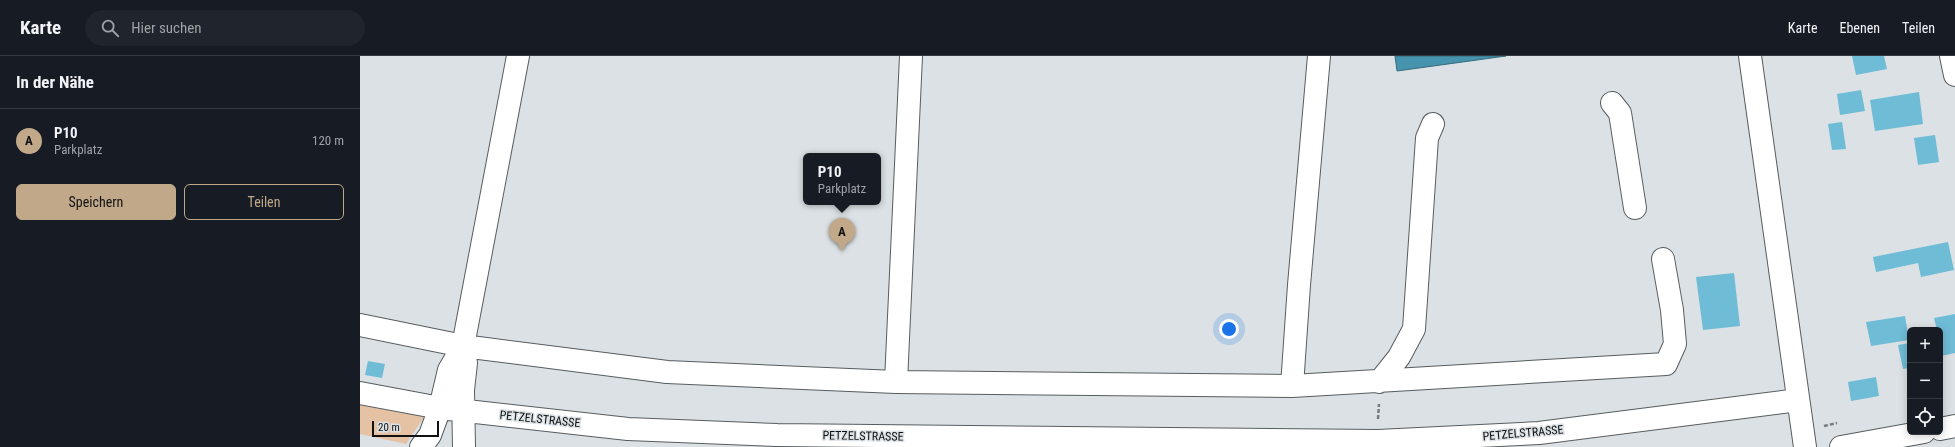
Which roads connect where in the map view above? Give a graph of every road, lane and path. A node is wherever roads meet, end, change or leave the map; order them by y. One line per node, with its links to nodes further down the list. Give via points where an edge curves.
1 (518, 56): 10 (street)
2 (912, 56): 11 (street)
3 (1319, 56): 13 (street)
4 (1750, 56): 15 (street)
5 (1612, 103): 7 (street, via 1620,113)
6 (1433, 124): 12 (street, via 1427,138 1414,329 1399,357)
7 (1635, 208)
8 (1663, 259): 12 (street, via 1675,344 1666,364)
9 (360, 325): 10 (street)
10 (463, 346): 11 (street, via 667,372); 16 (street, via 449,370); 17 (street, via 466,363)
11 (896, 382): 13 (street)
12 (1379, 382): 13 (street); 21 (path)
13 (1292, 386)
14 (360, 393): 16 (street, PETZELSTRASSE)
15 (1798, 400): 21 (street, PETZELSTRASSE, via 1539,433); 24 (street)
16 (440, 408): 17 (street, PETZELSTRASSE); 22 (street, via 430,435)
17 (463, 411): 21 (street, PETZELSTRASSE, via 628,429 777,435); 23 (street)
18 (1955, 426): 19 (street)
19 (1943, 428)
20 (1907, 435): 25 (street)
21 (1378, 441)
22 (421, 447)
23 (464, 447)
24 (1805, 447)
25 (1841, 447)

